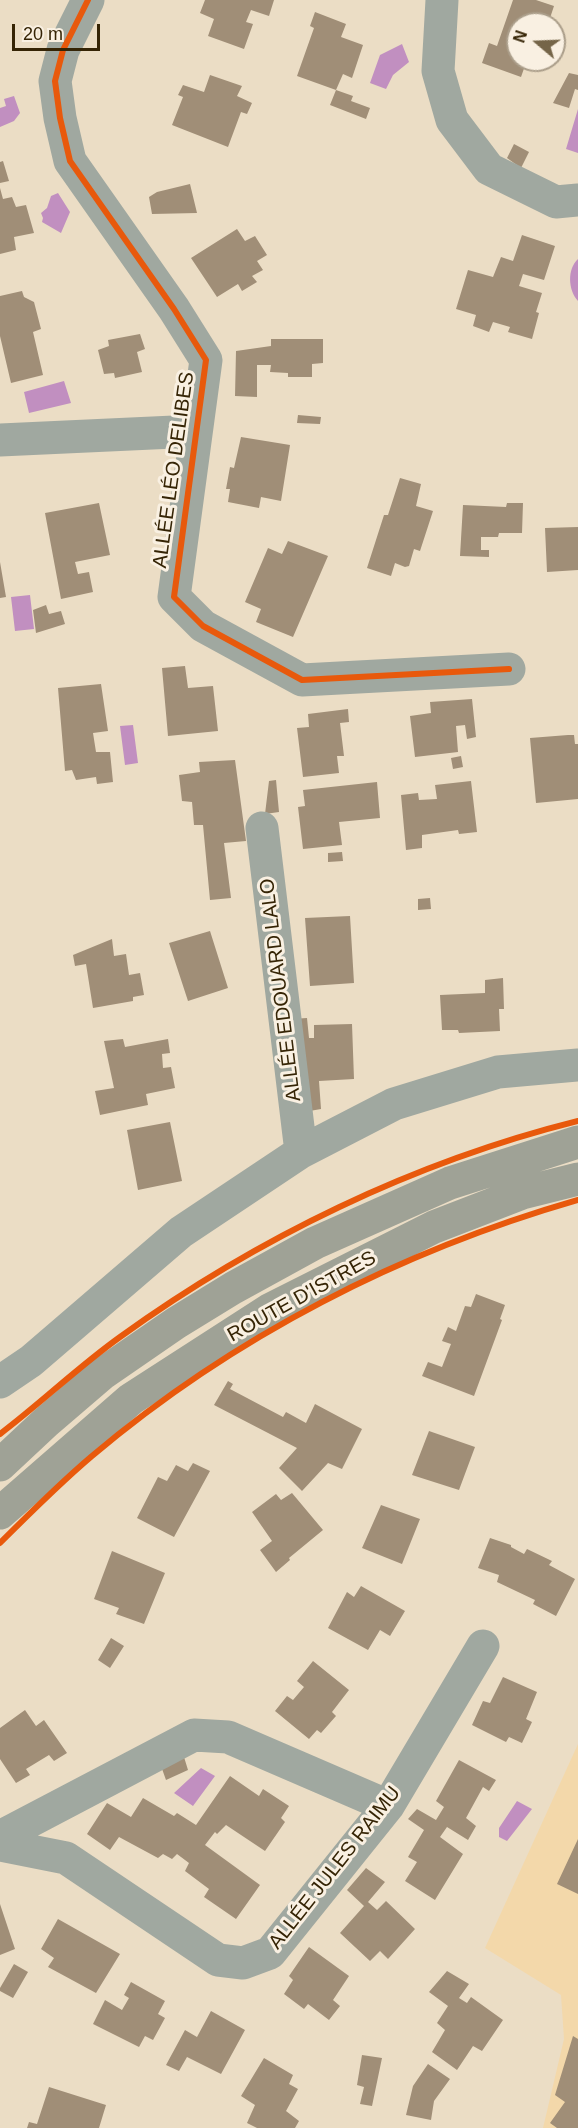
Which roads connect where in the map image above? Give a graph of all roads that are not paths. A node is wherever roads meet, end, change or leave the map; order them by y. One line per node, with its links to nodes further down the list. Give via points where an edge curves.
1 (88, 0): 4 (street, ALLÉE LÉO DELIBES, via 63,50 55,81 70,161 206,360)
2 (442, 0): 3 (street, via 438,71 452,120 489,169 556,202)
3 (578, 200)
4 (196, 431): 5 (street); 6 (street, ALLÉE LÉO DELIBES, via 174,597 204,626 302,680)
5 (0, 440)
6 (509, 669)
7 (262, 828): 10 (street, ALLÉE EDOUARD LALO)
8 (578, 1065): 10 (street, via 498,1072 394,1104)
9 (578, 1142): 13 (main road, ROUTE D'ISTRES, via 450,1183 315,1243 243,1282 102,1374)
10 (301, 1152): 12 (street, via 181,1232 31,1361)
11 (578, 1179): 14 (main road, ROUTE D'ISTRES, via 522,1193 434,1227 269,1310 131,1399)
12 (0, 1382)
13 (0, 1465)
14 (0, 1513)
15 (483, 1646): 16 (street, ALLÉE JULES RAIMU)
16 (388, 1806): 17 (street, via 228,1737 195,1735); 18 (street, ALLÉE JULES RAIMU, via 270,1953 243,1963 218,1960 66,1858)
17 (0, 1837)
18 (0, 1845)

